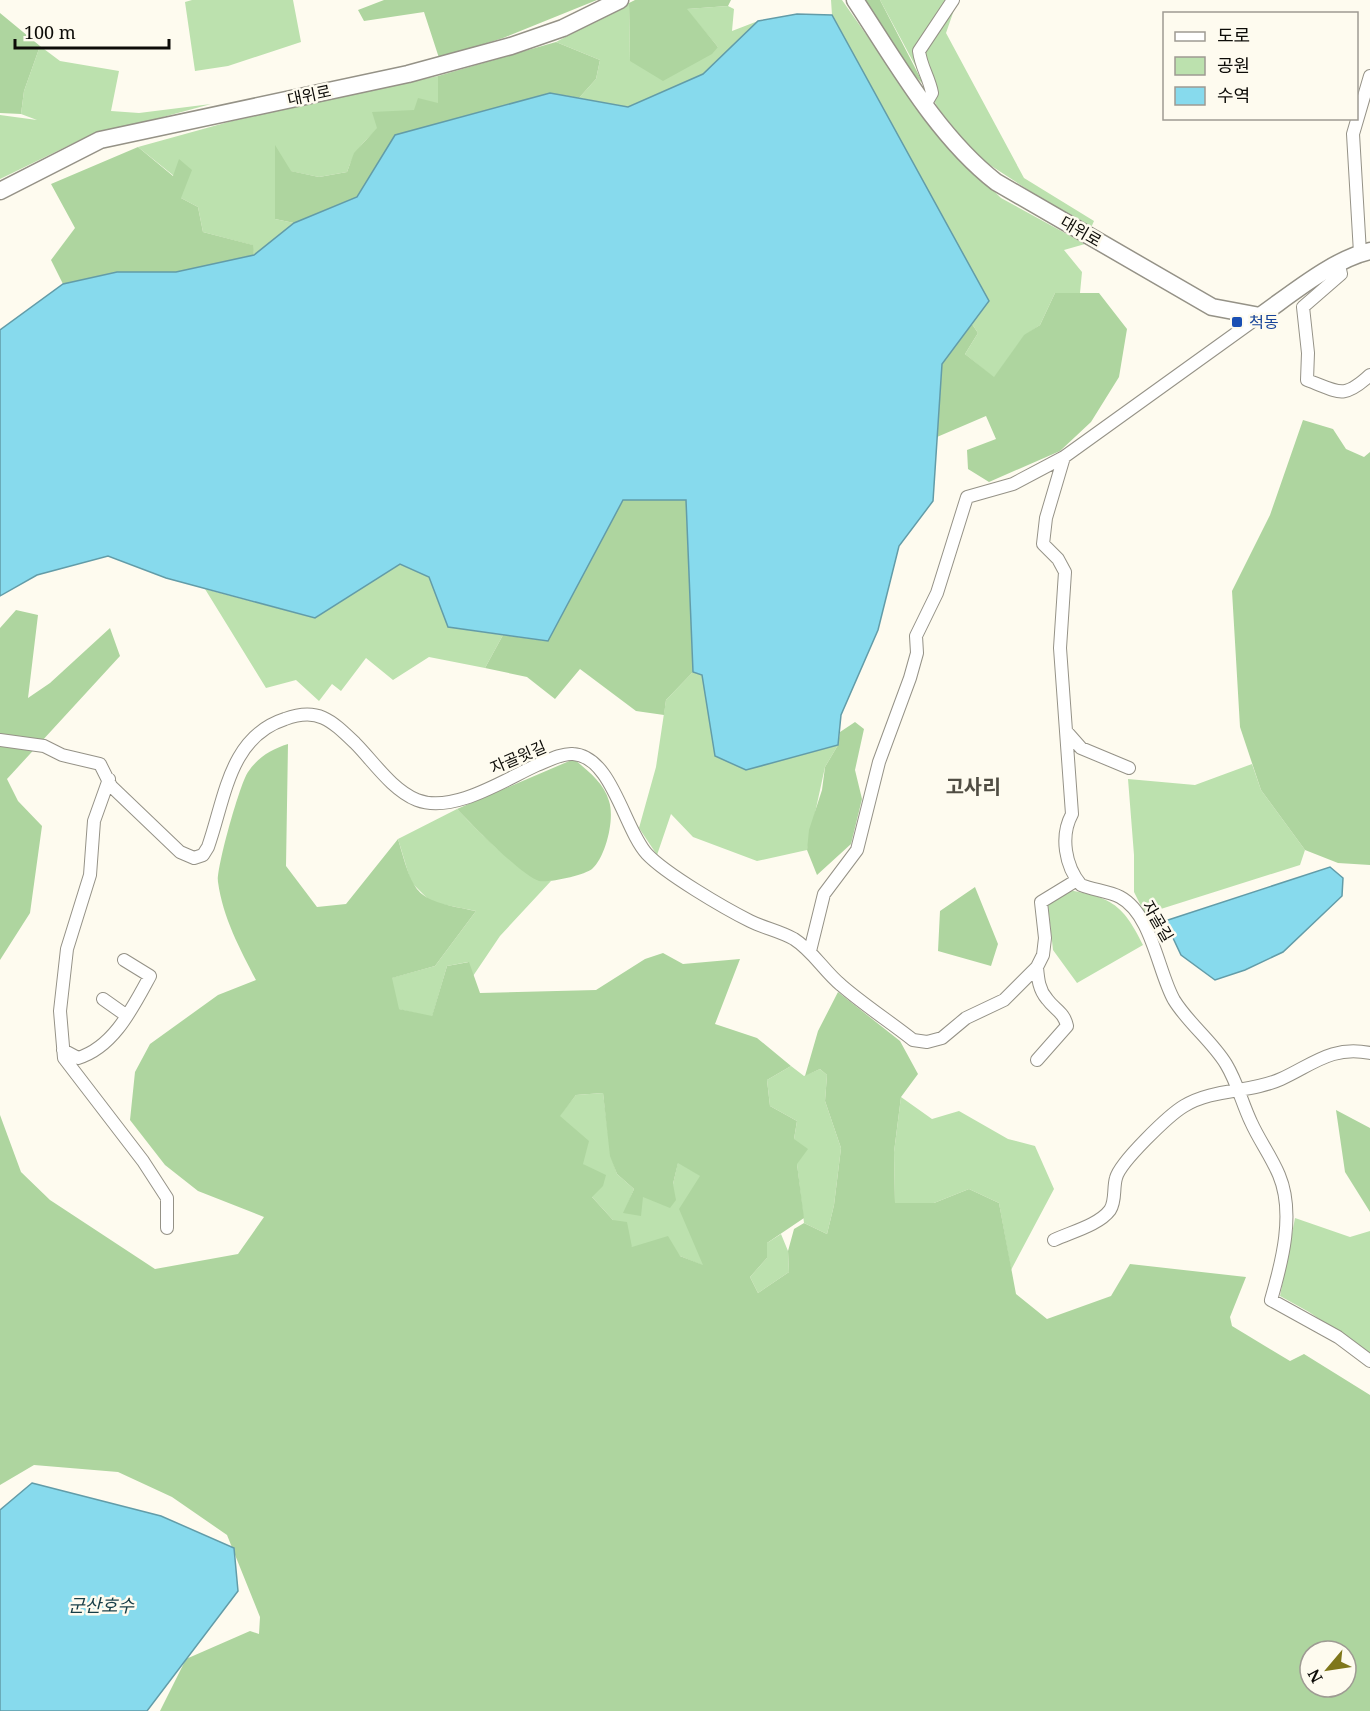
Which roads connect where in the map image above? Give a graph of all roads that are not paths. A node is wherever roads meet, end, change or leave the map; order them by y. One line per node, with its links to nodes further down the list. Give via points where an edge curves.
1 (620, 0): 8 (main road, 대위로, via 563,28 408,74 100,140)
2 (855, 0): 5 (main road, 대위로)
3 (953, 0): 5 (street, via 919,51 933,93)
4 (1370, 76): 6 (street)
5 (925, 105): 11 (main road, 대위로, via 961,151 996,182 1212,306)
6 (1358, 117)
7 (1357, 120): 9 (street, via 1353,134)
8 (0, 191)
9 (1365, 252): 10 (main road)
10 (1339, 265): 11 (main road); 12 (street, via 1341,274 1303,307 1307,380 1343,393 1353,391)
11 (1260, 316): 13 (street)
12 (1370, 375)
13 (1064, 457): 14 (street, via 1046,518 1043,544 1065,572 1060,648); 19 (street, via 1013,484 967,497 937,593 916,636 910,678 879,762 857,850 824,894)
14 (1066, 731): 16 (street, via 1081,748); 18 (street, via 1072,814 1067,824 1067,862)
15 (0, 740): 17 (street, 자골윗길, via 44,746 62,755 100,764)
16 (1129, 768)
17 (109, 779): 19 (street, 자골윗길, via 111,786 180,852 194,858 203,855 208,847 233,768 250,739 299,714 314,713 326,718 394,784 416,800 438,805 456,802 549,760 572,754 586,758 599,769 642,849 657,865); 24 (street, via 94,821 90,875 66,949 60,1011)
18 (1077, 880): 21 (street, 자골윗길, via 1041,902 1045,938); 27 (street, 자골길, via 1081,885 1117,895 1131,907 1157,950 1167,987 1225,1063)
19 (810, 951): 21 (street, 자골윗길, via 840,985 913,1040 927,1042 942,1038 966,1018 1004,1000)
20 (124, 960): 23 (street, via 150,976)
21 (1037, 967): 26 (street, via 1045,998 1065,1015 1067,1026)
22 (103, 999): 23 (street)
23 (127, 1016): 24 (street, via 94,1053 78,1058)
24 (63, 1050): 28 (street, via 71,1068 167,1198)
25 (1370, 1053): 27 (street, via 1346,1051 1311,1062 1281,1079)
26 (1037, 1060)
27 (1238, 1089): 29 (street, via 1212,1093 1160,1125 1116,1177 1111,1208 1103,1217); 30 (street, 자골길, via 1250,1121 1280,1176 1284,1195 1281,1263 1271,1300 1338,1337)
28 (167, 1228)
29 (1054, 1240)
30 (1370, 1361)

